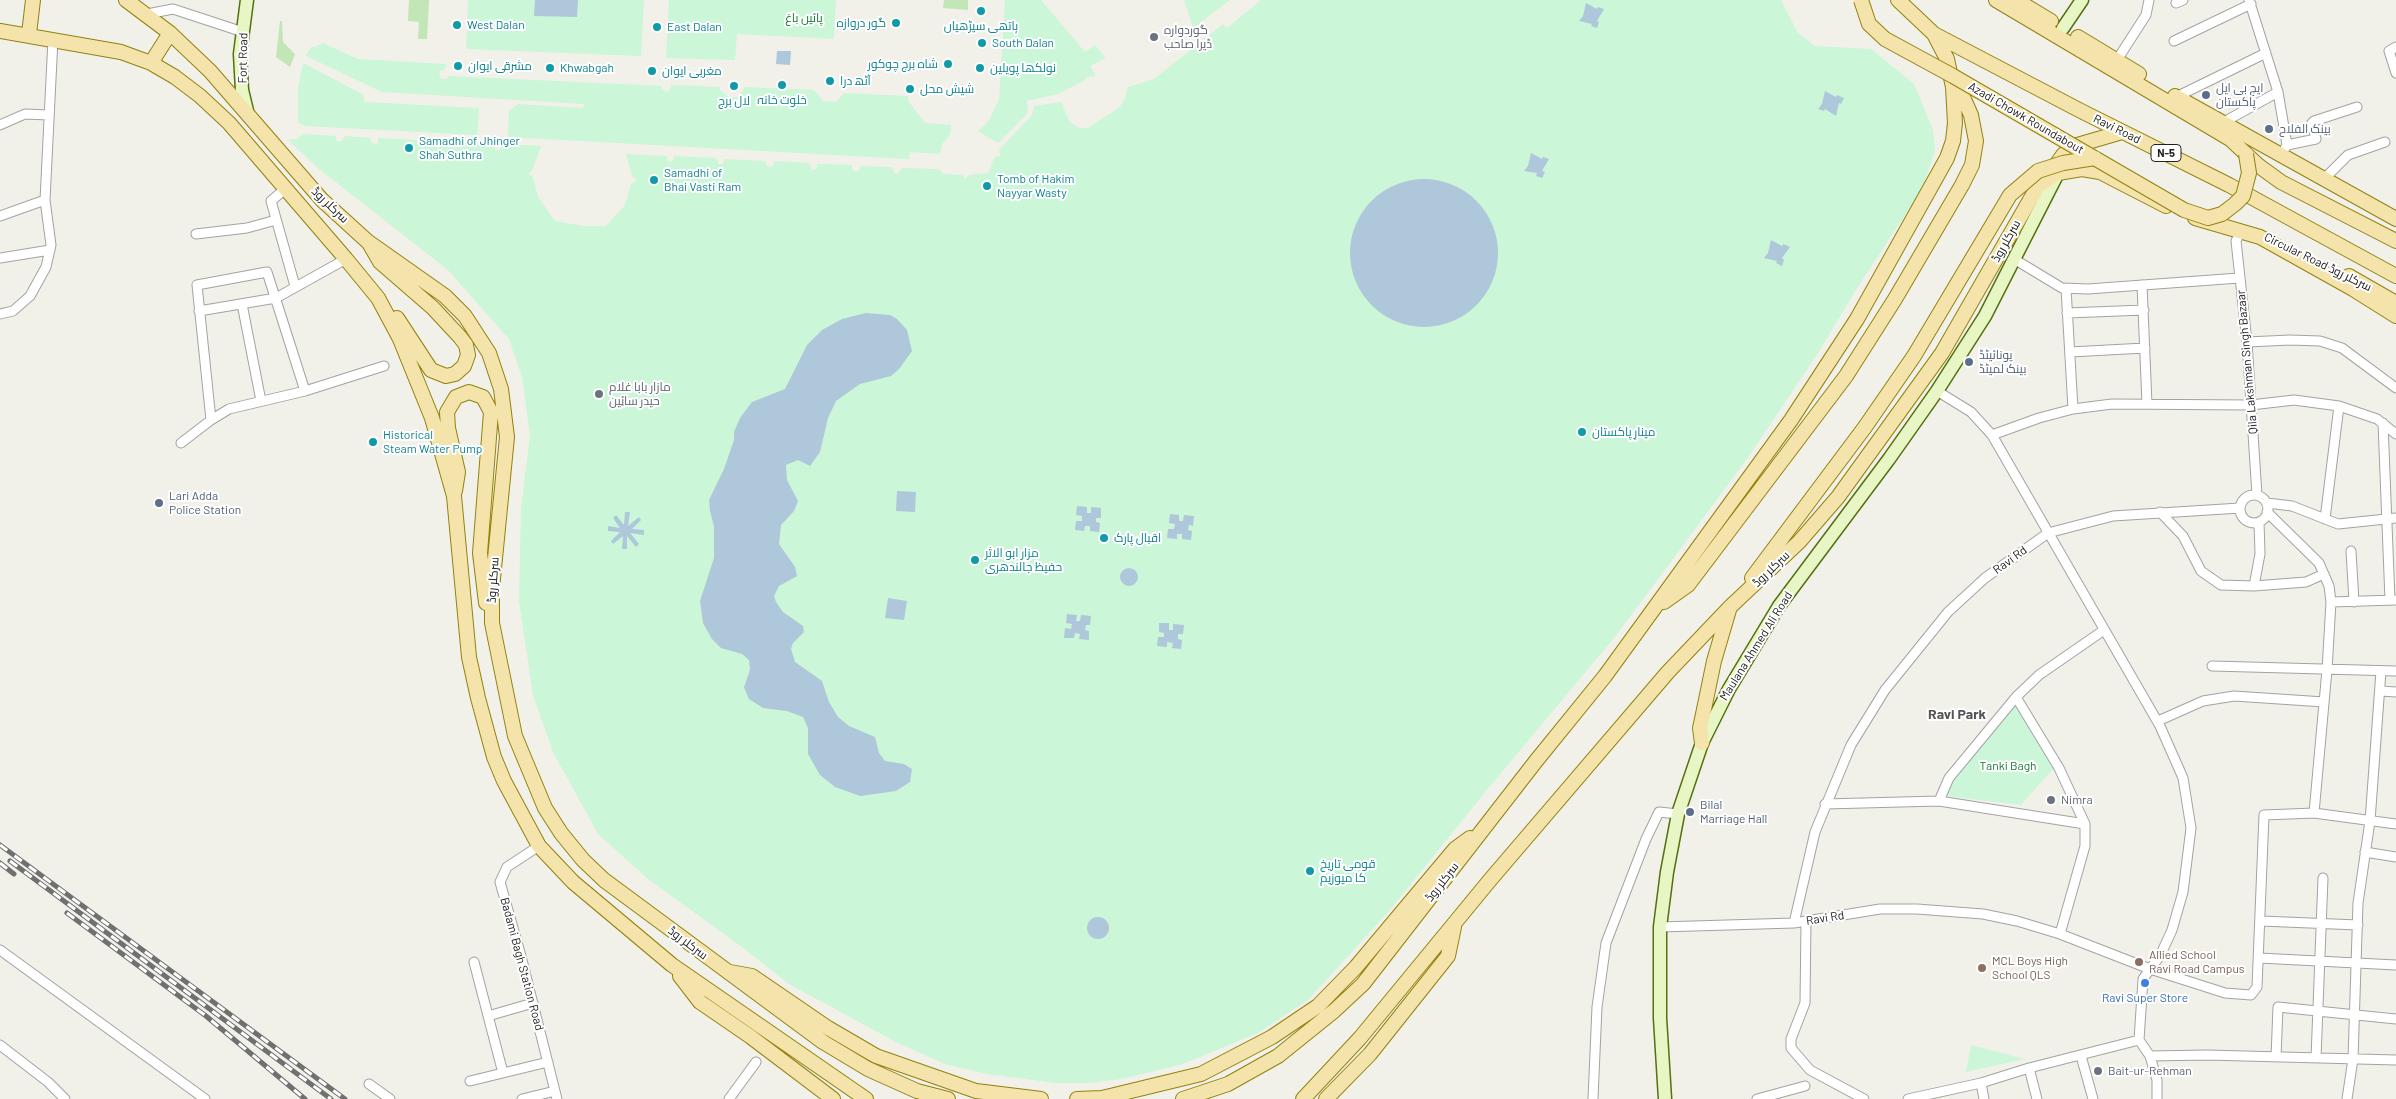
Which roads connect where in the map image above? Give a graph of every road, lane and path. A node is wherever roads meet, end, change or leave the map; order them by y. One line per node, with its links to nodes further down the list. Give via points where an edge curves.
1 (33, 0): 16 (main road)
2 (126, 0): 11 (main road, سرکلر روڈ)
3 (247, 0): 14 (street, Fort Road)
4 (1860, 0): 25 (main road, Azadi Chowk Roundabout, bridge, via 1866,18 1878,34)
5 (1898, 0): 17 (main road, Ravi Road / N-5)
6 (1996, 0): 36 (main road, via 2214,129)
7 (2016, 0): 12 (main road)
8 (2082, 0): 12 (street)
9 (2150, 0): 22 (street, via 2146,15)
10 (2250, 2): 19 (street); 21 (street)
11 (147, 14): 14 (street, via 173,9); 15 (main road, سرکلر روڈ)
12 (2063, 28): 22 (main road)
13 (0, 31): 16 (main road, سرکلر روڈ)
14 (243, 32): 30 (street, Fort Road, via 240,54 242,90)
15 (170, 33): 23 (main road); 30 (main road, سرکلر روڈ, via 210,71)
16 (28, 34): 18 (main road, سرکلر روڈ)
17 (1934, 34): 33 (main road, Ravi Road / N-5); 105 (main road, سرکلر روڈ, via 1947,59 1955,123 1953,142 1939,175 1857,319 1796,412)
18 (54, 39): 23 (main road, سرکلر روڈ, via 121,52); 29 (street)
19 (2174, 41)
20 (2396, 47): 24 (street, via 2389,50)
21 (2266, 53): 26 (street); 27 (street)
22 (2116, 60): 27 (main road)
23 (151, 63): 41 (main road, سرکلر روڈ, via 215,108)
24 (2396, 73)
25 (1953, 76): 37 (main road, Azadi Chowk Roundabout, bridge); 105 (main road, سرکلر روڈ, via 1972,115 1976,141 1972,165 1846,376 1688,585)
26 (2278, 92): 31 (street); 35 (street)
27 (2176, 96): 31 (main road)
28 (2357, 107): 35 (street, via 2314,121 2316,138)
29 (49, 115): 32 (street, via 25,114); 42 (street)
30 (248, 115): 49 (main road, سرکلر روڈ, via 322,200)
31 (2224, 122): 35 (main road)
32 (0, 125)
33 (2122, 132): 40 (main road, via 2074,146 2062,155); 55 (main road, Ravi Road / N-5, via 2229,185)
34 (2385, 142): 39 (street, via 2348,155)
35 (2284, 151): 39 (main road)
36 (2246, 154): 44 (main road, bridge, via 2249,173 2243,196 2228,210); 50 (main road, via 2281,182)
37 (2095, 158): 44 (main road, Azadi Chowk Roundabout, bridge, via 2166,200); 104 (main road, سرکلر روڈ, bridge, via 2038,171 2010,195 1914,356)
38 (2058, 173): 40 (main road, سرکلر روڈ); 47 (main road, سرکلر روڈ, via 2082,169 2100,172 2169,208); 54 (street, Maulana Ahmed Ali Road)
39 (2325, 178): 45 (main road)
40 (2044, 181): 88 (main road, سرکلر روڈ, via 2015,223 1942,353)
41 (285, 190): 46 (street, via 271,201); 53 (main road, سرکلر روڈ)
42 (45, 200): 43 (street); 51 (street)
43 (0, 216)
44 (2208, 218): 62 (main road, Circular Road سرکلر روڈ, via 2283,242)
45 (2396, 218)
46 (276, 220): 48 (street, via 247,228); 58 (street)
47 (2241, 231): 56 (street, Qila Lakshman Singh Bazaar, via 2236,240); 68 (main road, سرکلر روڈ, via 2260,237)
48 (196, 234)
49 (367, 241): 61 (main road, via 380,262 433,308 460,337 468,355 464,366 455,374 446,376 431,370 401,322); 106 (main road, سرکلر روڈ, via 446,296 466,316 498,374 507,437 492,589)
50 (2396, 241)
51 (50, 250): 52 (street); 67 (street, via 46,267 30,296 14,311)
52 (0, 258)
53 (346, 259): 58 (street); 61 (main road, سرکلر روڈ)
54 (2014, 259): 59 (street); 75 (street, Maulana Ahmed Ali Road, via 1985,316)
55 (2396, 276)
56 (2239, 278): 57 (street); 69 (street, Qila Lakshman Singh Bazaar)
57 (2142, 285): 59 (street); 64 (street)
58 (295, 286): 60 (street)
59 (2066, 288): 66 (street)
60 (276, 298): 63 (street); 65 (street, via 267,272 196,285); 74 (street)
61 (378, 298): 87 (main road, سرکلر روڈ, via 411,362 432,418)
62 (2396, 303)
63 (242, 304): 65 (street); 76 (street)
64 (2144, 310): 66 (street); 70 (street)
65 (199, 311): 81 (street)
66 (2068, 313): 71 (street)
67 (0, 314)
68 (2396, 316)
69 (2246, 342): 73 (street, via 2290,340 2320,342 2342,348); 78 (street, Qila Lakshman Singh Bazaar)
70 (2145, 348): 71 (street); 77 (street)
71 (2070, 352): 80 (street)
72 (384, 366): 74 (street)
73 (2396, 388)
74 (305, 391): 76 (street)
75 (1937, 391): 84 (street, via 1971,412); 91 (street, Maulana Ahmed Ali Road)
76 (261, 402): 81 (street, via 230,409)
77 (2147, 404): 78 (street); 80 (street)
78 (2251, 405): 79 (street, via 2294,400); 86 (street, Qila Lakshman Singh Bazaar)
79 (2339, 406): 82 (street, via 2378,418); 94 (street)
80 (2073, 409): 84 (street)
81 (211, 420): 85 (street)
82 (2383, 423): 83 (street); 95 (street)
83 (2396, 434)
84 (1992, 435): 97 (street)
85 (181, 443)
86 (2257, 495): 89 (street, via 2244,499); 90 (street)
87 (454, 496): 106 (main road, via 458,472 448,428 448,412 456,397 462,393 476,393 488,404 492,422 480,553); 126 (main road, سرکلر روڈ, via 469,657 478,698 494,757)
88 (1838, 497): 91 (street); 104 (main road, سرکلر روڈ, via 1799,542)
89 (2240, 508): 92 (street, Ravi Rd); 96 (street, via 2245,520)
90 (2267, 508): 94 (street, via 2292,506); 96 (street); 99 (street, via 2319,563)
91 (1852, 509): 117 (street, Maulana Ahmed Ali Road, via 1779,606 1729,689)
92 (2160, 512): 97 (street, Ravi Rd, via 2113,516); 100 (street, via 2182,536 2201,571 2221,585)
93 (2396, 518): 95 (street)
94 (2325, 519): 95 (street, via 2338,524)
95 (2386, 520): 101 (street)
96 (2259, 522): 100 (street, via 2260,554)
97 (2048, 533): 107 (street); 119 (street, Ravi Rd, via 1986,578 1948,612 1916,650 1885,690 1851,745)
98 (2351, 551): 103 (street)
99 (2324, 574): 100 (street, via 2306,582); 102 (street)
100 (2254, 586)
101 (2393, 600): 103 (street)
102 (2331, 602): 103 (street); 109 (street)
103 (2354, 602)
104 (1730, 607): 117 (main road, via 1714,661 1700,728); 133 (main road, سرکلر روڈ, via 1668,672)
105 (1654, 610): 125 (main road, سرکلر روڈ)
106 (492, 624): 146 (main road, سرکلر روڈ, via 515,736 545,808 561,833 604,880)
107 (2104, 630): 114 (street, via 2039,675); 116 (street)
108 (2212, 666): 109 (street)
109 (2327, 670): 110 (street); 115 (street)
110 (2382, 671): 111 (street); 112 (street)
111 (2396, 671)
112 (2381, 691): 113 (street); 122 (street)
113 (2396, 692)
114 (2016, 697): 118 (street, via 1949,778); 123 (street, via 2059,768)
115 (2324, 702): 116 (street, via 2234,696 2203,701); 120 (street)
116 (2158, 721): 145 (street, via 2183,778 2191,828 2183,892 2172,930)
117 (1702, 743): 121 (street, Maulana Ahmed Ali Road)
118 (1939, 800): 119 (street); 123 (street)
119 (1826, 804): 132 (street, Ravi Rd, via 1815,832)
120 (2314, 813): 122 (street); 131 (street, via 2264,815)
121 (1678, 814): 136 (street, Maulana Ahmed Ali Road); 183 (street, via 1659,812 1606,943 1598,1007)
122 (2370, 821): 124 (street); 127 (street)
123 (2085, 824): 137 (street, via 2085,846)
124 (2396, 824)
125 (1487, 826): 179 (main road, via 1455,849 1356,967 1318,1006 1272,1037 1201,1074 1102,1098); 180 (main road, سرکلر روڈ, via 1362,984 1334,1010 1278,1056 1228,1084)
126 (539, 846): 143 (main road, سرکلر روڈ, via 572,882); 147 (street, Badami Bagh Station Road, via 507,867 500,882)
127 (2365, 852): 128 (street); 135 (street)
128 (2396, 857)
129 (2323, 878): 134 (street)
130 (1806, 922): 132 (street, Ravi Rd); 137 (street, Ravi Rd, via 1880,909 1917,909 1983,914 2017,920); 186 (street, via 1805,1003 1791,1039 1791,1048 1810,1070)
131 (2261, 922): 134 (street); 139 (street)
132 (1794, 923): 136 (street)
133 (1454, 924): 181 (main road, سرکلر روڈ, via 1348,1052); 182 (main road, via 1448,956 1370,1054)
134 (2321, 924): 135 (street); 140 (street)
135 (2358, 925): 142 (street)
136 (1660, 927): 184 (street, Maulana Ahmed Ali Road, via 1660,1018)
137 (2060, 934): 145 (street, Ravi Rd)
138 (0, 950): 172 (street)
139 (2259, 958): 140 (street); 145 (street, Ravi Rd, via 2257,986 2251,995 2225,993)
140 (2320, 961): 142 (street); 148 (street)
141 (474, 962): 150 (street)
142 (2357, 963): 144 (street); 149 (street)
143 (672, 965): 175 (main road, via 700,1002); 176 (main road, سرکلر روڈ)
144 (2396, 965)
145 (2150, 969): 152 (street, via 2144,979)
146 (724, 970): 177 (main road, سرکلر روڈ, via 823,1042 868,1069 917,1091); 178 (main road, via 752,976 876,1056 976,1091)
147 (533, 1003): 150 (street); 160 (street, Badami Bagh Station Road)
148 (2318, 1011): 149 (street); 156 (street, via 2278,1007); 157 (street)
149 (2354, 1015): 151 (street); 158 (street)
150 (488, 1016): 163 (street)
151 (2396, 1019)
152 (2139, 1040): 154 (street); 155 (street)
153 (0, 1044): 171 (street)
154 (2081, 1056): 162 (street); 190 (street)
155 (2150, 1056): 156 (street); 191 (street, via 2157,1080)
156 (2276, 1057): 157 (street)
157 (2316, 1058): 158 (street)
158 (2353, 1059): 159 (street); 192 (street)
159 (2396, 1060)
160 (548, 1062): 163 (street); 168 (street, Badami Bagh Station Road)
161 (756, 1062): 170 (street)
162 (2029, 1068): 165 (street); 189 (street)
163 (503, 1072): 164 (street)
164 (470, 1081)
165 (1981, 1083): 169 (street); 188 (street)
166 (369, 1084): 173 (street)
167 (1805, 1086): 185 (street)
168 (556, 1095): 174 (street)
169 (1932, 1096): 187 (street)
170 (733, 1097)
171 (65, 1099)
172 (205, 1099)
173 (390, 1099)
174 (522, 1099)
175 (833, 1099)
176 (866, 1099)
177 (948, 1099)
178 (1041, 1099)
179 (1077, 1099)
180 (1183, 1099)
181 (1303, 1099)
182 (1326, 1099)
183 (1593, 1099)
184 (1665, 1099)
185 (1757, 1099)
186 (1864, 1099)
187 (1908, 1099)
188 (1984, 1099)
189 (2037, 1099)
190 (2093, 1099)
191 (2156, 1099)
192 (2347, 1099)

